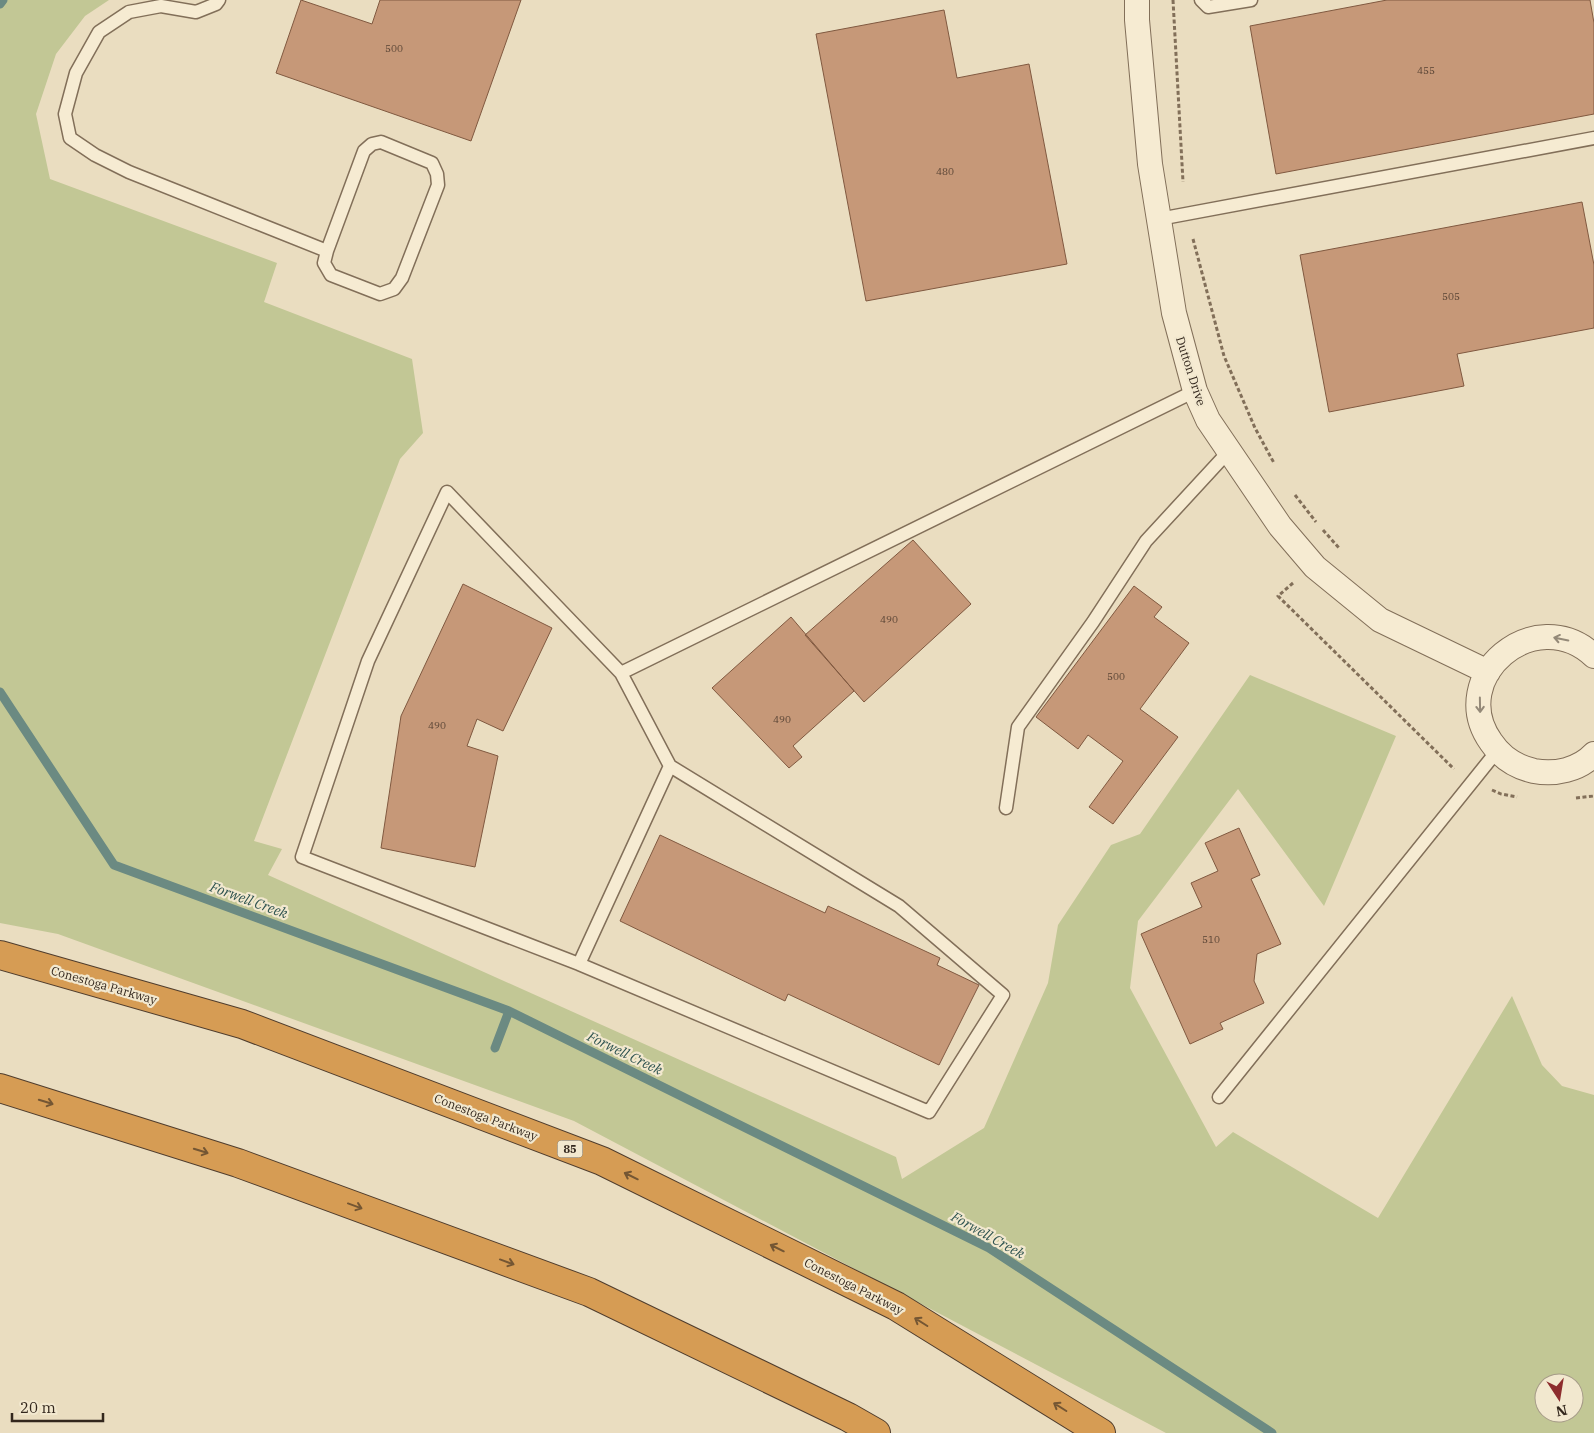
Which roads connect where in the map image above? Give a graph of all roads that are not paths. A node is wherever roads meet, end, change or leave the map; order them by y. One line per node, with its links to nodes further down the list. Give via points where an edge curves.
1 (219, 0): 7 (lane, via 196,12 161,6 129,12 100,32 76,73 65,114 70,138 129,172)
2 (1137, 0): 6 (street, Dutton Drive, via 1150,164)
3 (1201, 0): 4 (lane, via 1208,7)
4 (1251, 0)
5 (1594, 138): 6 (lane)
6 (1159, 219): 8 (street, Dutton Drive, via 1174,313)
7 (327, 251): 7 (lane, via 324,263 331,275 380,294 394,288 402,278 438,185 432,163 381,142 372,144 364,151)
8 (1195, 391): 9 (street, Dutton Drive, via 1208,420); 11 (lane)
9 (1229, 451): 12 (street, Dutton Drive, via 1280,526 1315,567 1380,620); 16 (lane, via 1146,541 1018,727)
10 (1594, 656): 12 (street, one-way to 12, via 1572,641 1540,637 1509,648)
11 (621, 672): 15 (lane); 18 (lane, via 447,492 368,661 302,857)
12 (1488, 672): 13 (street, one-way to 13, via 1481,688 1481,722)
13 (1497, 751): 14 (street, via 1510,762 1544,772 1577,766); 20 (lane)
14 (1594, 754)
15 (670, 766): 18 (lane); 18 (lane, via 899,906 1003,995 929,1112)
16 (1006, 808)
17 (0, 955): 22 (highway, Conestoga Parkway / 85, one-way to 17, via 896,1306 602,1161 242,1024)
18 (579, 964)
19 (0, 1088): 21 (highway, one-way to 21, via 238,1163 589,1292 839,1412)
20 (1219, 1097)
21 (876, 1433)
22 (1101, 1433)

